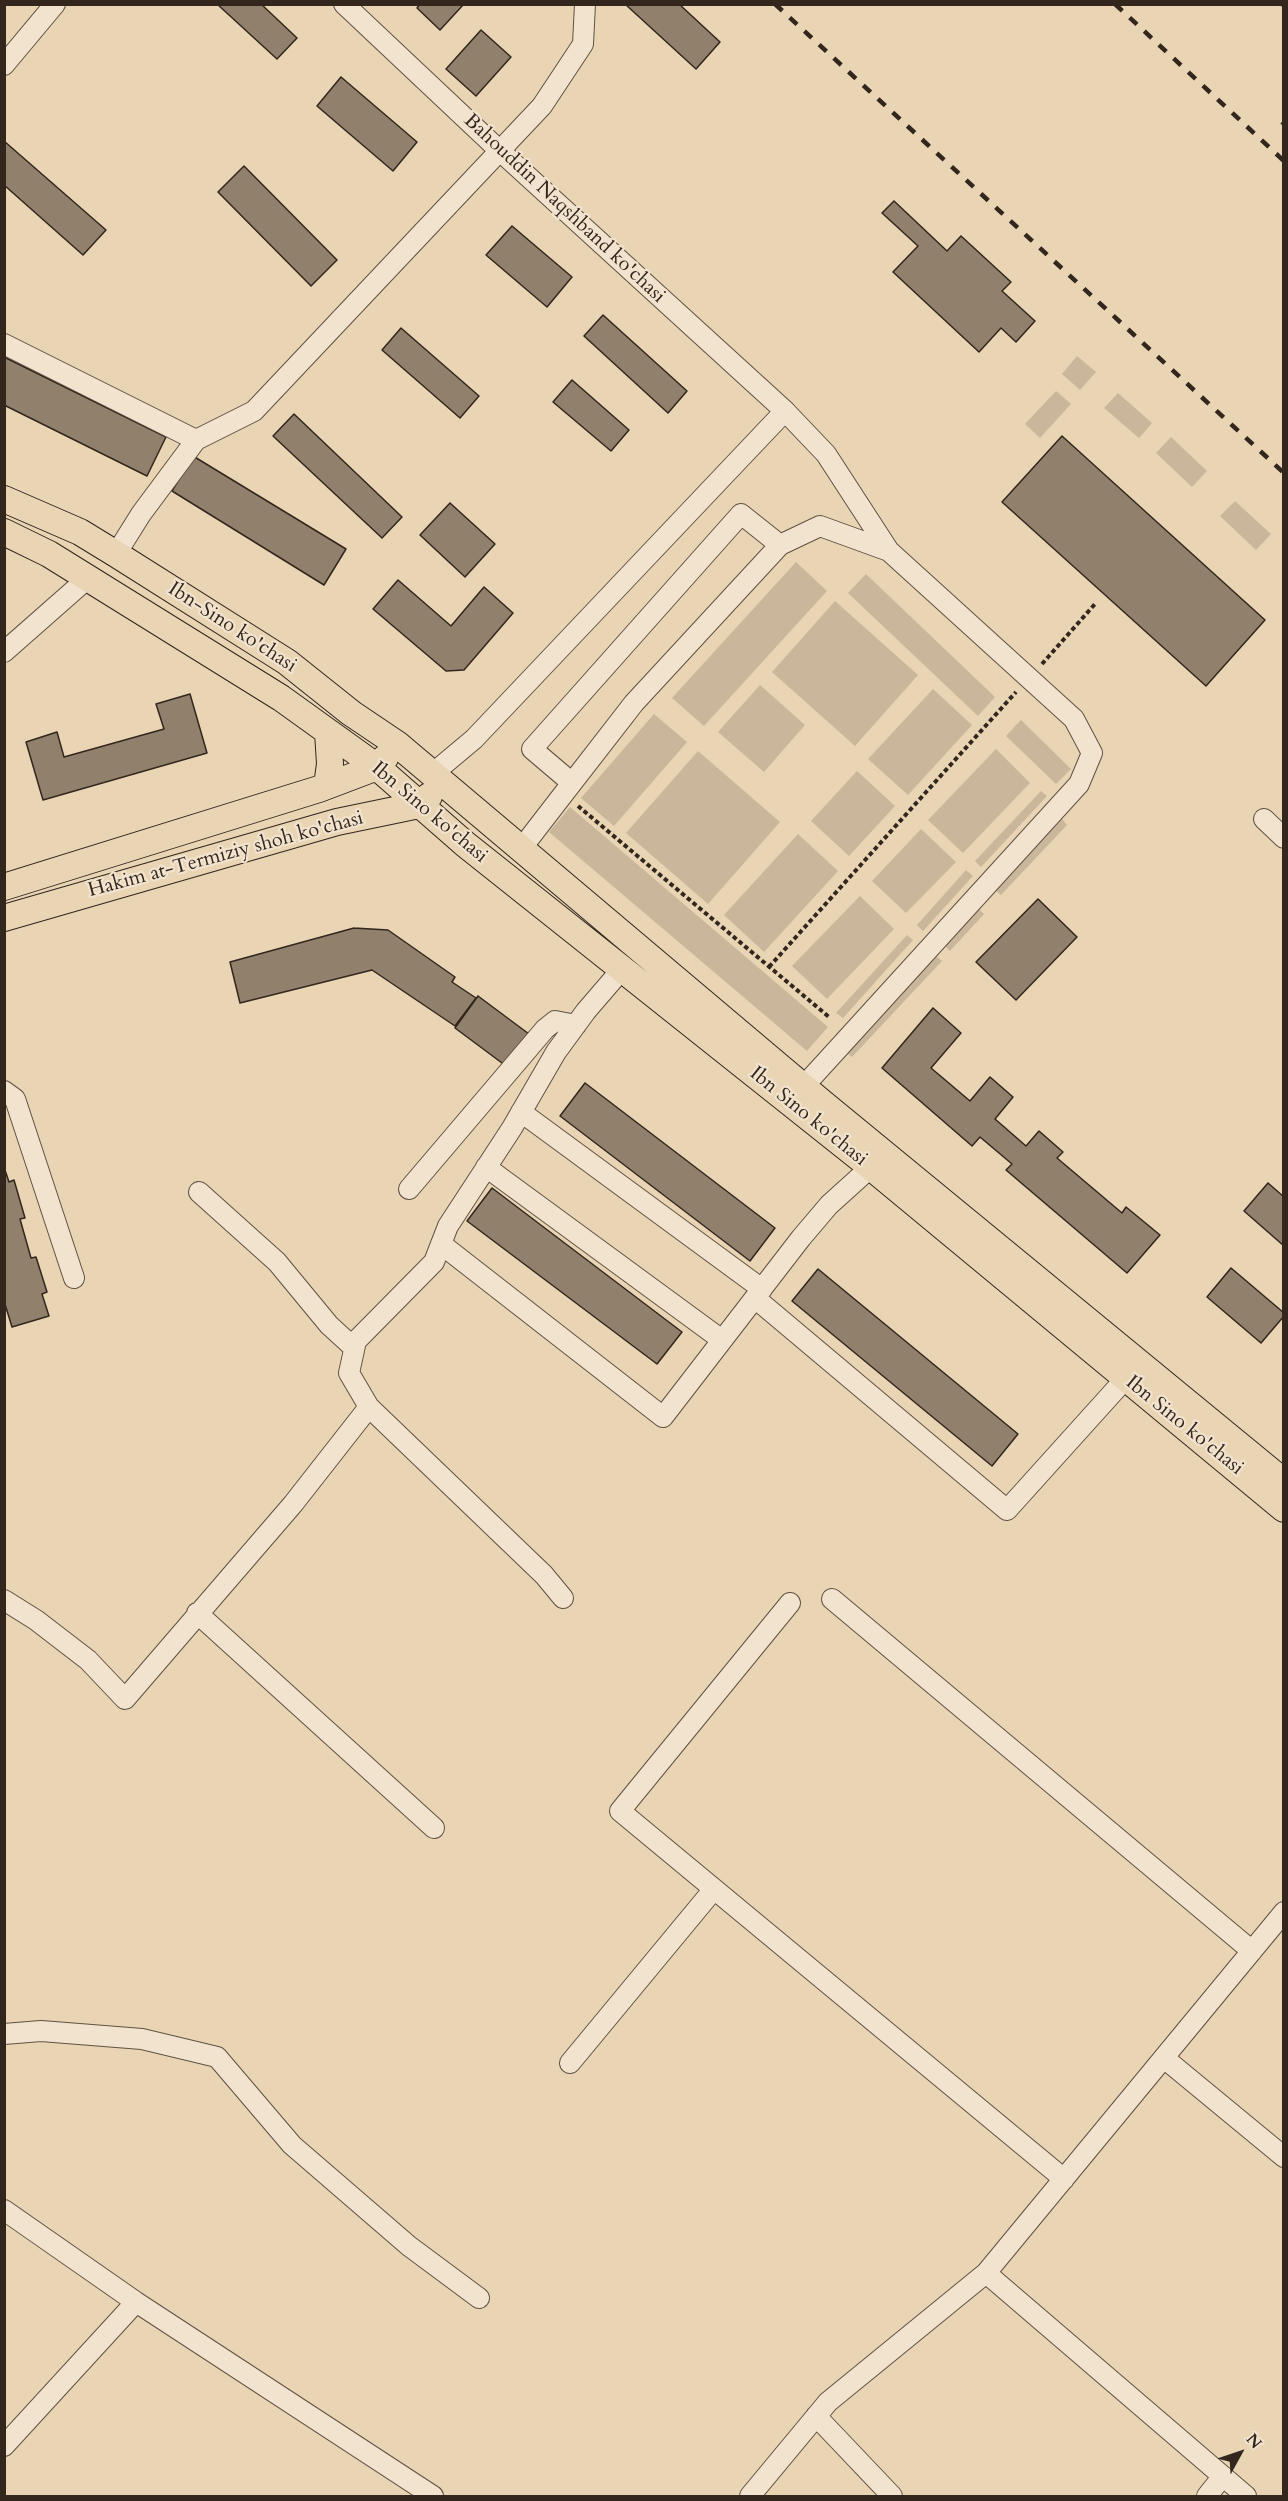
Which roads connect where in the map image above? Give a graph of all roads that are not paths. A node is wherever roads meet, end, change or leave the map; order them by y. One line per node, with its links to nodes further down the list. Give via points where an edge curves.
1 (55, 4): 4 (street)
2 (344, 4): 5 (street, Bahouddin Naqshband ko'chasi)
3 (585, 4): 5 (street, via 583,44 542,106)
4 (4, 65)
5 (500, 151): 7 (street, Bahouddin Naqshband ko'chasi); 8 (street, via 254,411)
6 (4, 344): 8 (street)
7 (785, 411): 12 (street, Bahouddin Naqshband ko'chasi, via 826,454); 19 (street)
8 (196, 440): 13 (street)
9 (4, 499): 13 (main road, Ibn-Sino ko'chasi, via 80,532)
10 (4, 532): 14 (main road, Ibn-Sino ko'chasi)
11 (780, 544): 12 (street, via 820,526); 20 (street, via 634,703); 20 (street, via 741,514 532,749)
12 (889, 551): 30 (street, via 1074,719 1092,753 1079,784)
13 (116, 554): 17 (main road, Ibn-Sino ko'chasi, via 287,662)
14 (88, 578): 15 (street); 16 (main road, Ibn-Sino ko'chasi, via 281,698)
15 (4, 652)
16 (328, 732): 18 (main road, Ibn Sino ko'chasi); 21 (main road)
17 (397, 744): 18 (main road, Hakim at-Termiziy shoh ko'chasi); 19 (main road, Ibn-Sino ko'chasi)
18 (376, 767): 21 (main road, Hakim at-Termiziy shoh ko'chasi); 22 (main road, Ibn Sino ko'chasi)
19 (436, 779): 22 (main road); 25 (main road, Ibn Sino ko'chasi)
20 (572, 783): 25 (street)
21 (327, 786): 26 (main road, Hakim at-Termiziy shoh ko'chasi)
22 (419, 805): 27 (main road, Hakim at-Termiziy shoh ko'chasi, via 337,822); 28 (main road, Ibn Sino ko'chasi)
23 (1264, 819): 24 (street)
24 (1284, 838)
25 (522, 849): 30 (main road, Ibn Sino ko'chasi)
26 (5, 884)
27 (4, 918)
28 (623, 968): 29 (street); 34 (main road, Ibn Sino ko'chasi)
29 (576, 1025): 32 (street); 35 (street, via 555,1021 545,1029)
30 (803, 1087): 44 (main road, Ibn Sino ko'chasi)
31 (4, 1091): 38 (street, via 15,1099)
32 (521, 1112): 33 (street); 39 (street)
33 (486, 1167): 37 (street, via 448,1226); 40 (street)
34 (871, 1167): 39 (street, via 829,1205); 42 (main road, Ibn Sino ko'chasi)
35 (409, 1189)
36 (200, 1192): 41 (street, via 277,1262 329,1325)
37 (441, 1244): 40 (street, via 663,1417); 41 (street, via 434,1262)
38 (74, 1278)
39 (758, 1294): 40 (street); 42 (street, via 1007,1510)
40 (723, 1340)
41 (353, 1347): 43 (street, via 349,1373)
42 (1126, 1378): 45 (main road, Ibn Sino ko'chasi)
43 (369, 1407): 46 (street, via 544,1575); 50 (street, via 293,1504)
44 (1284, 1482)
45 (1284, 1509)
46 (563, 1598)
47 (831, 1599): 54 (street)
48 (4, 1600): 50 (street, via 88,1660 124,1699)
49 (790, 1603): 52 (street, via 620,1811)
50 (197, 1612): 51 (street)
51 (434, 1828)
52 (714, 1889): 57 (street); 59 (street)
53 (1284, 1912): 54 (street)
54 (1252, 1951): 56 (street)
55 (4, 2034): 62 (street, via 41,2031 142,2039 217,2057 292,2145 410,2246)
56 (1164, 2058): 58 (street); 59 (street)
57 (570, 2063)
58 (1284, 2157)
59 (1064, 2179): 61 (street)
60 (4, 2210): 63 (street)
61 (986, 2273): 64 (street); 66 (street)
62 (479, 2298)
63 (136, 2301): 65 (street); 67 (street)
64 (816, 2416): 68 (street); 69 (street)
65 (4, 2446)
66 (1223, 2476): 70 (street); 71 (street)
67 (433, 2496)
68 (750, 2496)
69 (892, 2496)
70 (1207, 2496)
71 (1246, 2496)

